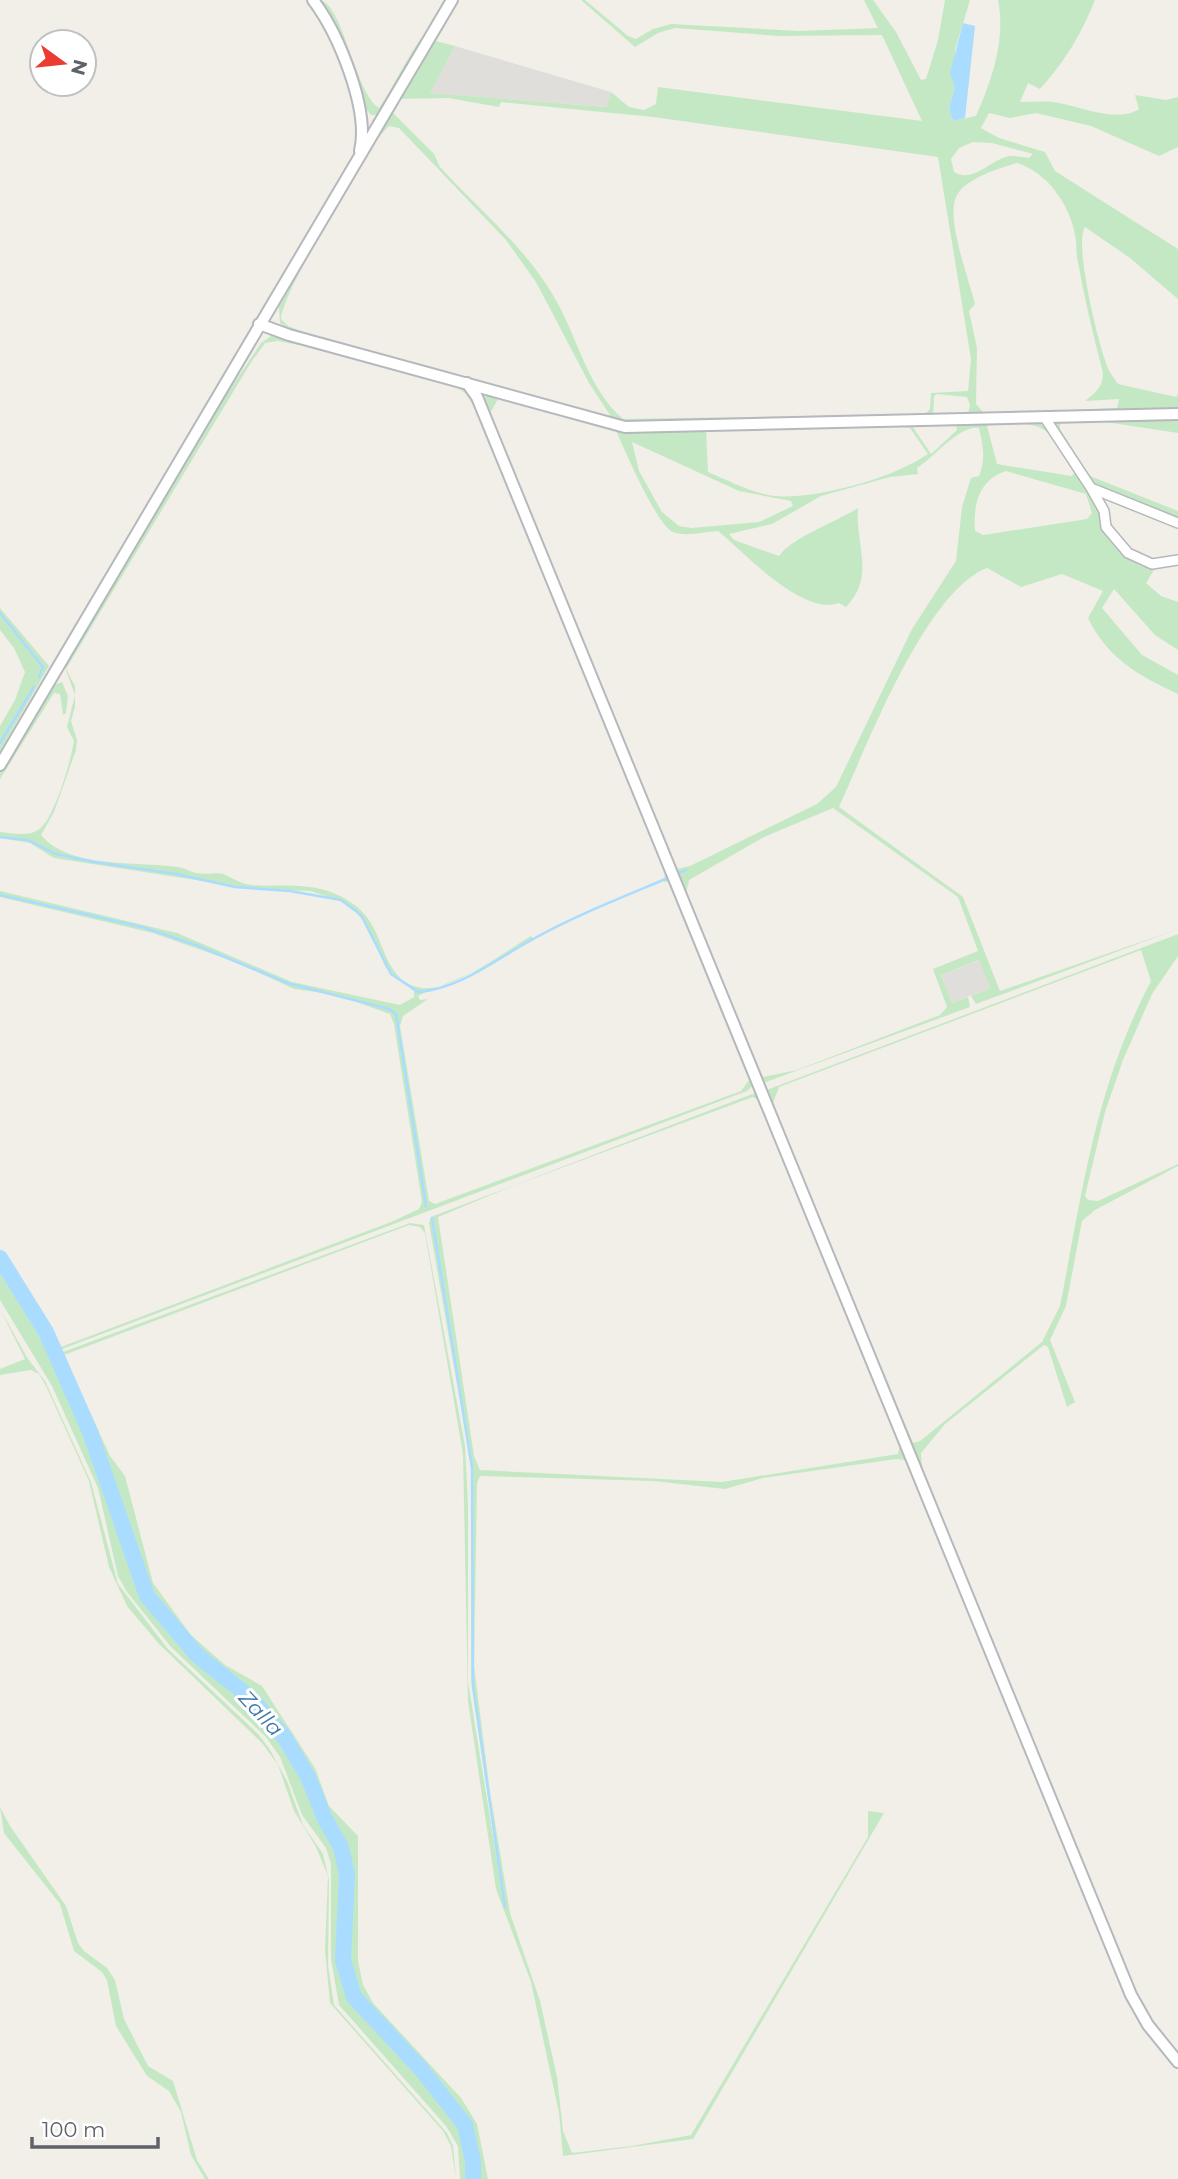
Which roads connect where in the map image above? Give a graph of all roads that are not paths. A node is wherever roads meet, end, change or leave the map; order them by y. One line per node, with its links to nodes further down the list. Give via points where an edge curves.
1 (313, 0): 4 (street, via 335,34)
2 (452, 0): 3 (street)
3 (382, 118): 4 (street, via 374,123); 5 (street)
4 (362, 121): 5 (street)
5 (356, 160): 6 (street)
6 (259, 324): 7 (street); 13 (street)
7 (467, 383): 9 (street, via 625,427); 14 (street, via 477,397 1131,1995)
8 (1178, 414): 9 (street)
9 (1045, 418): 10 (street)
10 (1091, 488): 11 (street); 12 (street, via 1104,511 1106,527 1128,553 1152,564)
11 (1178, 523)
12 (1178, 560)
13 (0, 765)
14 (1178, 2062)

